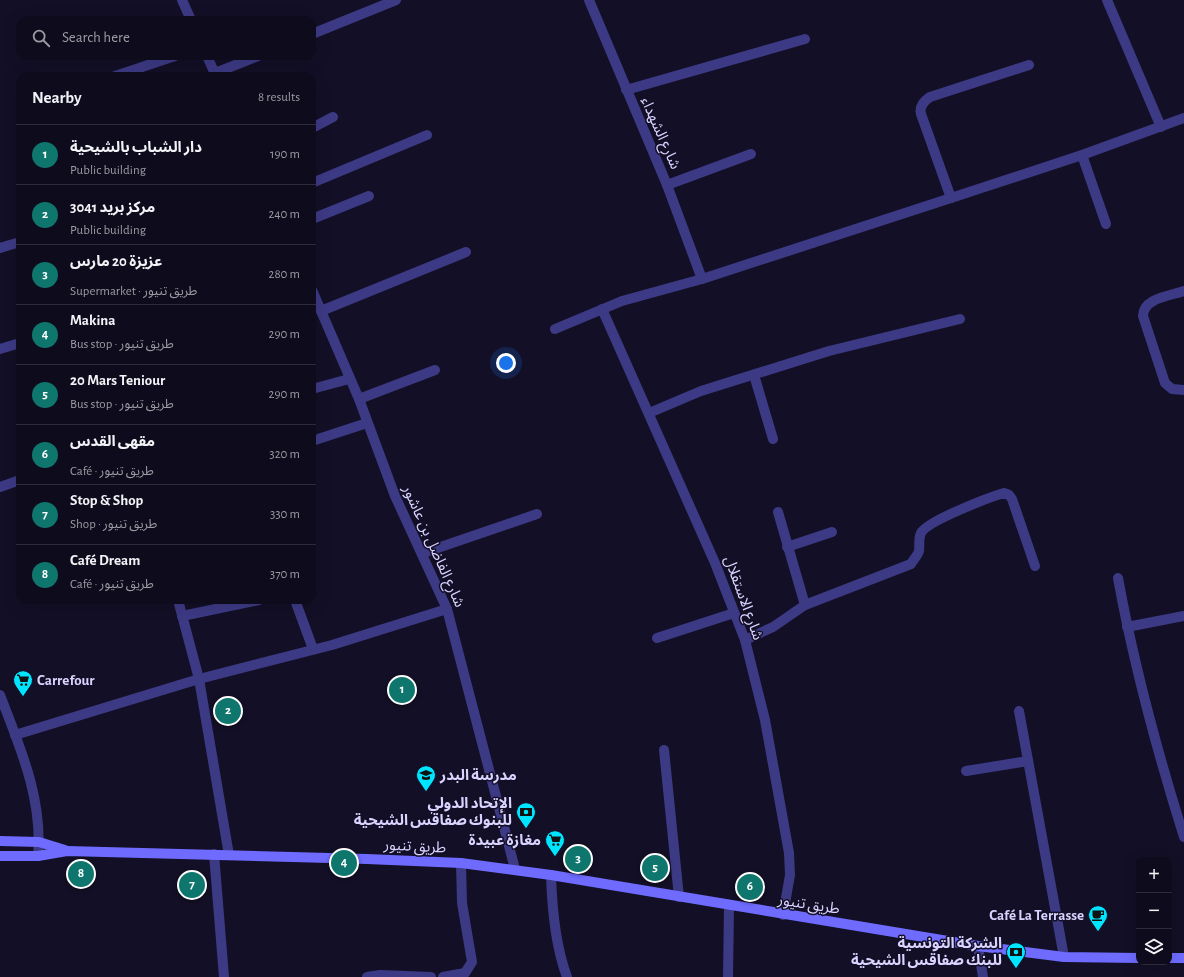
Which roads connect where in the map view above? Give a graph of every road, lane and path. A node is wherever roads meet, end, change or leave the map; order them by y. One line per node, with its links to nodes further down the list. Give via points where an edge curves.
1 (182, 0): 5 (street)
2 (396, 0): 6 (street)
3 (589, 0): 15 (street, شارع الشهداء)
4 (1107, 0): 19 (street)
5 (189, 16)
6 (316, 32)
7 (805, 39): 15 (street)
8 (163, 60): 12 (street)
9 (209, 60): 13 (street)
10 (249, 60): 14 (street)
11 (1029, 65): 26 (street, via 930,97 923,103 921,114)
12 (127, 72)
13 (214, 72)
14 (222, 72)
15 (626, 90): 24 (street, شارع الشهداء)
16 (333, 117): 18 (street)
17 (1184, 118): 19 (street)
18 (316, 126)
19 (1161, 127): 22 (street)
20 (427, 135): 23 (street)
21 (751, 154): 24 (street)
22 (1082, 155): 26 (street); 28 (street)
23 (316, 181)
24 (667, 185): 32 (street, شارع الشهداء)
25 (368, 196): 27 (street)
26 (951, 198): 32 (street)
27 (316, 217)
28 (1106, 224)
29 (16, 243): 30 (street)
30 (0, 248)
31 (466, 252): 36 (street)
32 (702, 279): 35 (street)
33 (1184, 291): 45 (street, via 1150,303 1143,312 1165,383 1172,389)
34 (316, 299): 36 (street, شارع الفاضل بن عاشور)
35 (602, 309): 38 (street); 47 (street, شارع الاستقلال)
36 (321, 311): 43 (street, شارع الفاضل بن عاشور)
37 (960, 319): 42 (street, via 830,351)
38 (555, 329)
39 (16, 345): 40 (street)
40 (0, 349)
41 (435, 370): 46 (street)
42 (754, 375): 47 (street, via 701,391); 49 (street)
43 (349, 378): 44 (street); 46 (street, شارع الفاضل بن عاشور)
44 (316, 388)
45 (1184, 390)
46 (358, 399): 48 (street, شارع الفاضل بن عاشور)
47 (649, 413): 65 (street, شارع الاستقلال, via 715,563)
48 (367, 423): 50 (street); 57 (street, شارع الفاضل بن عاشور, via 395,496)
49 (773, 439)
50 (316, 440)
51 (16, 481): 52 (street)
52 (0, 487)
53 (778, 512): 56 (street)
54 (537, 514): 57 (street)
55 (832, 532): 56 (street)
56 (787, 547): 63 (street)
57 (422, 553): 64 (street, شارع الفاضل بن عاشور)
58 (1035, 566): 63 (street, via 1012,499 1009,494 1004,493 939,519 927,527 918,541 919,551 911,564)
59 (1118, 578): 68 (street)
60 (179, 604): 66 (street)
61 (224, 604): 66 (street)
62 (296, 604): 71 (street)
63 (805, 605): 70 (street, via 773,627)
64 (447, 609): 71 (street); 89 (street, شارع الفاضل بن عاشور)
65 (734, 613): 69 (street); 70 (street, شارع الاستقلال)
66 (182, 616): 72 (street)
67 (1184, 616): 68 (street)
68 (1127, 627): 79 (street, via 1148,716)
69 (657, 638)
70 (745, 640): 93 (street, شارع الاستقلال, via 765,720 789,853 790,875)
71 (313, 649): 72 (street)
72 (199, 679): 75 (street); 85 (street)
73 (0, 695): 75 (street)
74 (1019, 711): 77 (street)
75 (15, 735): 82 (street, via 32,785)
76 (664, 750): 91 (street)
77 (1028, 761): 78 (street); 95 (street)
78 (966, 771)
79 (1180, 813): 80 (street)
80 (1184, 837)
81 (0, 841): 82 (main road, طريق تنيور)
82 (39, 842): 83 (main road, طريق تنيور); 87 (street)
83 (67, 850): 84 (main road, طريق تنيور); 87 (main road, طريق تنيور)
84 (214, 854): 85 (main road, طريق تنيور); 99 (street)
85 (229, 855): 88 (main road, طريق تنيور)
86 (0, 856): 87 (main road, طريق تنيور)
87 (38, 856)
88 (461, 863): 89 (main road, طريق تنيور); 102 (street, via 462,903 472,962 465,973)
89 (515, 869): 90 (main road, طريق تنيور)
90 (551, 875): 91 (main road, طريق تنيور); 103 (street, via 552,909 561,962)
91 (679, 897): 92 (main road, طريق تنيور)
92 (728, 905): 93 (main road, طريق تنيور); 104 (street)
93 (783, 915): 94 (main road, طريق تنيور)
94 (978, 946): 95 (main road, طريق تنيور); 105 (street)
95 (1064, 957): 96 (main road, طريق تنيور)
96 (1136, 958)
97 (1172, 958): 98 (main road)
98 (1184, 958)
99 (224, 977)
100 (368, 977): 101 (street)
101 (431, 977)
102 (443, 977)
103 (567, 977)
104 (728, 977)
105 (983, 977)

